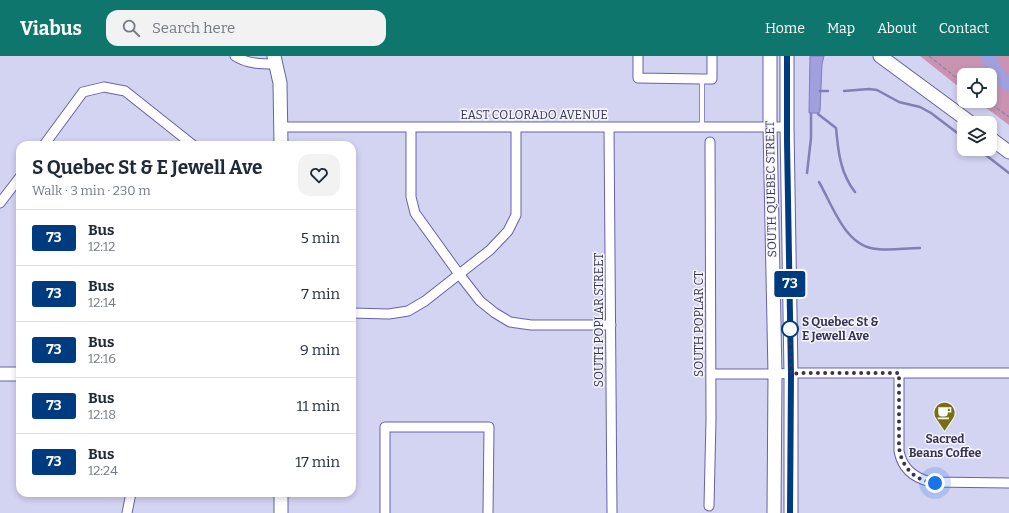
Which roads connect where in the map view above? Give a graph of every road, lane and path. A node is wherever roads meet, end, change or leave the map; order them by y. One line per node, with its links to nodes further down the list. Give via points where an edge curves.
1 (234, 56): 8 (street, via 256,63)
2 (638, 56): 10 (street, via 638,78)
3 (712, 56): 10 (street, via 712,79)
4 (770, 56): 14 (main road, SOUTH QUEBEC STREET)
5 (787, 56): 17 (main road, SOUTH QUEBEC STREET)
6 (880, 56): 12 (main road)
7 (929, 56): 9 (path)
8 (275, 60): 15 (main road, via 280,83)
9 (957, 78)
10 (702, 79): 20 (lane)
11 (997, 108): 13 (path)
12 (961, 116)
13 (1009, 117)
14 (770, 126): 17 (street, EAST COLORADO AVENUE); 20 (street, EAST COLORADO AVENUE); 36 (main road, SOUTH QUEBEC STREET)
15 (282, 127): 18 (street, EAST COLORADO AVENUE); 23 (main road)
16 (609, 127): 19 (street, EAST COLORADO AVENUE); 20 (street, EAST COLORADO AVENUE); 30 (street, SOUTH POPLAR STREET)
17 (787, 127): 37 (main road, SOUTH QUEBEC STREET)
18 (411, 128): 19 (street, EAST COLORADO AVENUE); 28 (street, via 411,197 415,213)
19 (516, 128): 28 (street, via 516,215 508,230 490,250)
20 (708, 128): 35 (street, SOUTH POPLAR CT, via 713,133 710,142)
21 (47, 141): 22 (street, via 83,92 104,87 125,91)
22 (188, 141)
23 (281, 141)
24 (997, 143): 25 (main road)
25 (1009, 152)
26 (16, 182): 27 (street)
27 (0, 203)
28 (459, 274): 29 (street, via 425,301 408,310 389,314); 30 (street, via 480,302 510,322 530,325)
29 (356, 313)
30 (611, 325): 46 (street, SOUTH POPLAR STREET)
31 (899, 373): 32 (street); 37 (street); 38 (street, via 900,456 911,473 920,479 935,483)
32 (1009, 373)
33 (0, 374): 34 (main road)
34 (16, 374)
35 (711, 374): 36 (street); 41 (street, SOUTH POPLAR CT)
36 (775, 374): 37 (street); 47 (main road, SOUTH QUEBEC STREET)
37 (791, 374): 48 (main road, SOUTH QUEBEC STREET)
38 (1009, 483)
39 (130, 497): 42 (street)
40 (281, 497): 43 (main road)
41 (709, 506)
42 (128, 513)
43 (281, 513)
44 (385, 513): 45 (street, via 385,427 489,427)
45 (488, 513)
46 (612, 513)
47 (774, 513)
48 (790, 513)

